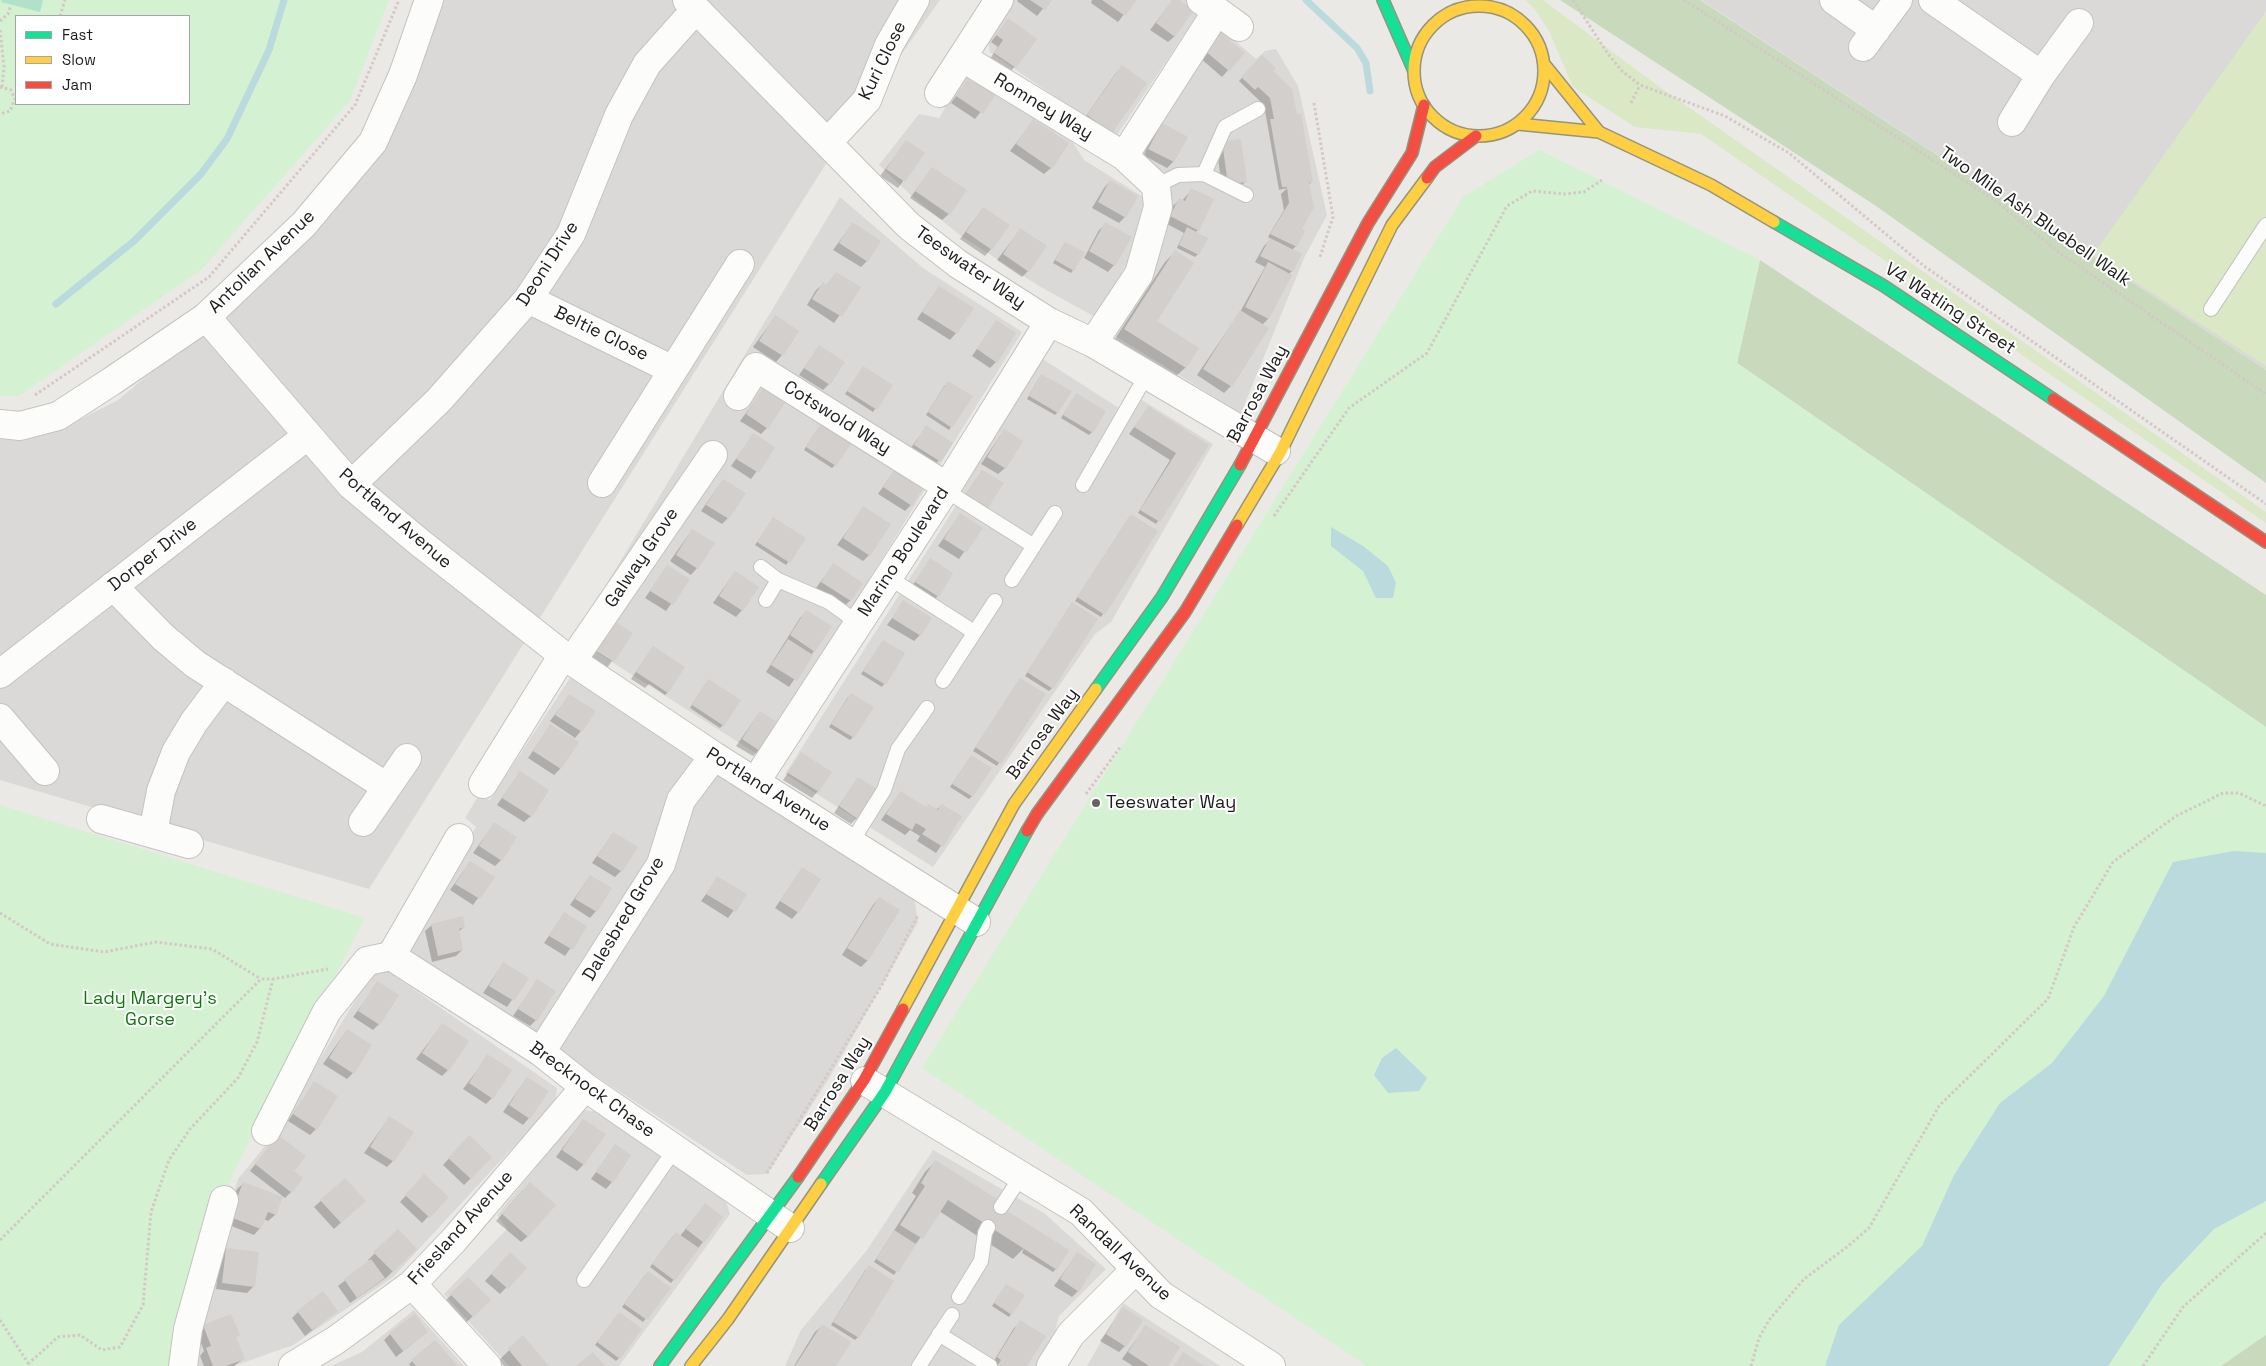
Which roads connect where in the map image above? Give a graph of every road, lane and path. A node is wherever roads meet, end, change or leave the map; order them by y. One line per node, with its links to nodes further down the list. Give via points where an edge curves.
1 (65, 0): 17 (path)
2 (399, 0): 58 (path, via 355,106 209,277)
3 (429, 0): 51 (street, Antolian Avenue, via 403,75 373,142 304,224)
4 (915, 0): 40 (street, Kuri Close, via 888,45 867,100)
5 (999, 0): 22 (street)
6 (1383, 0): 24 (street)
7 (1573, 0): 26 (path, via 1608,54)
8 (1684, 0): 56 (path, Two Mile Ash Bluebell Walk, via 1992,199 2060,253)
9 (1834, 0): 10 (street, via 1870,38)
10 (1898, 0)
11 (1933, 0): 25 (street)
12 (1440, 4): 16 (street)
13 (11, 5): 18 (path, via 8,14)
14 (691, 5): 40 (street, Teeswater Way); 49 (street, Deoni Drive, via 647,64 619,115 571,234)
15 (1209, 5): 20 (street); 41 (street)
16 (1456, 10): 23 (street, via 1473,6 1506,12 1532,33); 24 (street, via 1431,28 1419,48)
17 (60, 15)
18 (0, 21)
19 (2079, 23): 25 (street)
20 (1239, 27)
21 (0, 30): 27 (path, via 4,67)
22 (963, 58): 30 (street); 41 (street, Romney Way)
23 (1544, 64): 37 (street, via 1542,91); 38 (street, V4 Watling Street)
24 (1414, 71): 33 (street, via 1416,88)
25 (2041, 75): 36 (street)
26 (1640, 85): 32 (path); 68 (path, via 1724,116 1789,153 1924,266)
27 (1, 87): 29 (path)
28 (15, 89): 29 (path)
29 (11, 90): 35 (path, via 15,99 13,108)
30 (939, 93)
31 (1314, 103): 46 (path)
32 (1631, 103)
33 (1424, 105): 39 (street, via 1446,127); 61 (street, Barrosa Way, via 1412,153 1368,223)
34 (1258, 109): 42 (lane, via 1225,127)
35 (0, 114)
36 (2012, 122)
37 (1518, 124): 38 (street, V4 Watling Street); 39 (street, via 1491,136)
38 (1599, 132): 71 (street, V4 Watling Street, via 1712,186 1884,286)
39 (1476, 136): 62 (street, Barrosa Way, via 1435,167 1392,225)
40 (828, 142): 52 (street, Teeswater Way, via 909,226 958,264)
41 (1124, 156): 44 (street, Romney Way)
42 (1204, 174): 44 (lane, via 1178,175); 45 (lane)
43 (1602, 180): 70 (path, via 1584,192 1532,191 1507,206 1427,352 1350,408)
44 (1156, 186): 53 (street, via 1158,207 1139,274)
45 (1246, 195)
46 (1333, 218)
47 (2266, 226): 50 (lane)
48 (740, 264): 54 (street)
49 (528, 299): 54 (street, Beltie Close); 66 (street, Deoni Drive, via 439,400)
50 (2211, 309)
51 (206, 317): 59 (street, Antolian Avenue, via 58,416 20,426); 60 (street, Portland Avenue)
52 (1049, 322): 53 (street, Teeswater Way); 67 (street, Marino Boulevard)
53 (1093, 343): 55 (street, Teeswater Way)
54 (673, 370): 64 (street)
55 (1146, 376): 61 (street, Teeswater Way); 65 (lane)
56 (2266, 394)
57 (738, 396): 67 (street, Cotswold Way, via 756,367)
58 (29, 399)
59 (0, 424)
60 (307, 436): 66 (street, Portland Avenue); 77 (street, Dorper Drive)
61 (1255, 440): 62 (street, Teeswater Way); 104 (street, Barrosa Way, via 1162,596 1014,804)
62 (1280, 453): 104 (street, Barrosa Way, via 1185,612)
63 (713, 454): 82 (street, Galway Grove)
64 (602, 483)
65 (1083, 484)
66 (351, 485): 82 (street, Portland Avenue)
67 (945, 488): 72 (lane); 74 (street, Marino Boulevard)
68 (2266, 504)
69 (1055, 513): 72 (lane)
70 (1270, 522)
71 (2266, 542)
72 (1034, 546): 76 (lane)
73 (761, 567): 75 (lane)
74 (888, 577): 80 (street, Marino Boulevard); 81 (lane)
75 (778, 580): 78 (lane); 80 (lane, via 829,602)
76 (1012, 580)
77 (113, 586): 83 (street, Dorper Drive); 85 (street, via 163,637 195,664)
78 (766, 600)
79 (995, 601): 81 (lane)
80 (858, 623): 92 (street, Marino Boulevard)
81 (974, 632): 84 (lane)
82 (568, 658): 89 (street, Portland Avenue); 93 (street)
83 (1, 671)
84 (943, 681)
85 (224, 682): 94 (street); 99 (street, via 176,752 161,791)
86 (927, 708): 101 (lane, via 898,749 884,790)
87 (0, 718): 91 (street)
88 (1122, 745): 95 (path)
89 (714, 756): 92 (street, Portland Avenue); 108 (street, Dalesbred Grove, via 681,800 661,864)
90 (407, 758): 94 (street)
91 (45, 771)
92 (756, 781): 101 (street, Portland Avenue)
93 (483, 784)
94 (387, 787): 98 (street)
95 (1080, 801)
96 (2266, 806): 137 (path, via 2239,793 2223,793 2176,816 2113,862 2074,927 2048,999 1939,1106 1869,1228 1804,1278 1769,1320 1759,1338)
97 (101, 819): 99 (street)
98 (364, 822)
99 (153, 833): 102 (street)
100 (459, 838): 105 (street)
101 (851, 843): 104 (street, Portland Avenue)
102 (188, 844)
103 (0, 913): 106 (path, via 50,944 104,952 156,942 212,949)
104 (966, 915): 109 (street, Barrosa Way); 109 (street, Barrosa Way)
105 (379, 959): 107 (path); 108 (street, Brecknock Chase); 111 (street, via 327,1011)
106 (261, 979): 107 (path); 119 (path)
107 (273, 980): 127 (path, via 257,1042 238,1078 190,1129 169,1160 151,1212 143,1305 120,1347 102,1350 80,1335 58,1337)
108 (541, 1052): 110 (street, Brecknock Chase)
109 (874, 1086): 113 (street, Randall Avenue); 116 (street, Barrosa Way); 116 (street, Barrosa Way)
110 (585, 1087): 112 (street, Brecknock Chase); 122 (street, Friesland Avenue, via 454,1240)
111 (266, 1131)
112 (675, 1149): 116 (street, Brecknock Chase); 121 (lane)
113 (1022, 1175): 115 (lane); 120 (street, Randall Avenue, via 1080,1212)
114 (224, 1200): 128 (street, via 188,1329)
115 (1001, 1207)
116 (781, 1222): 131 (street, Barrosa Way); 132 (street, Barrosa Way, via 728,1318)
117 (988, 1227): 123 (lane, via 981,1261)
118 (2266, 1233): 138 (path, via 2183,1307)
119 (0, 1240)
120 (1136, 1269): 135 (street, via 1071,1334); 136 (street, Randall Avenue, via 1160,1295)
121 (584, 1280)
122 (412, 1284): 129 (street, Friesland Avenue, via 336,1340); 130 (street)
123 (958, 1297)
124 (952, 1315): 126 (lane)
125 (0, 1320): 127 (path)
126 (939, 1334): 133 (lane); 134 (lane)
127 (29, 1365)
128 (183, 1366)
129 (293, 1366)
130 (487, 1366)
131 (660, 1366)
132 (691, 1366)
133 (919, 1366)
134 (990, 1366)
135 (1051, 1366)
136 (1271, 1366)
137 (1751, 1366)
138 (2143, 1366)

